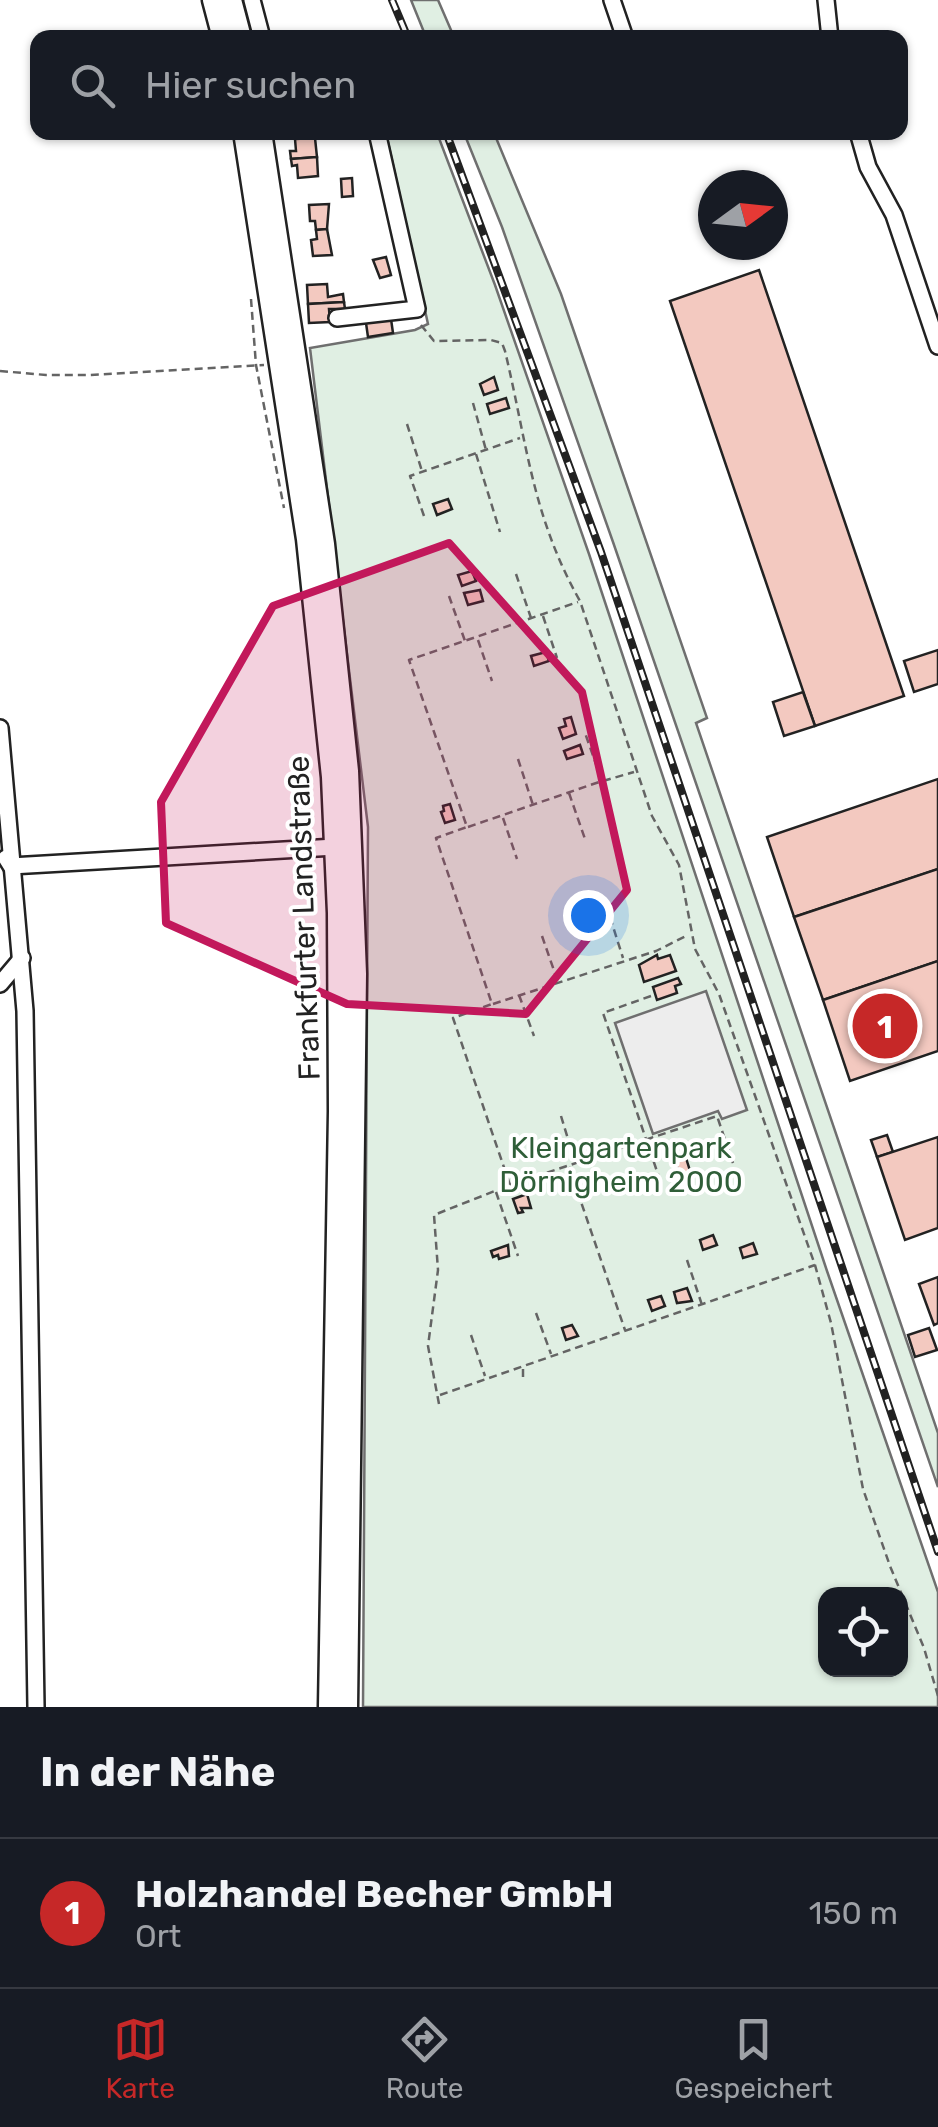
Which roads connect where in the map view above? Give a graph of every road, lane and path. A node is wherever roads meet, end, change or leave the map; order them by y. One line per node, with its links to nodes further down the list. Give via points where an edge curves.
1 (213, 0): 6 (main road)
2 (231, 0): 7 (main road)
3 (252, 0): 8 (street)
4 (612, 0): 9 (street)
5 (826, 0): 10 (street)
6 (221, 30)
7 (239, 30)
8 (260, 30)
9 (621, 30)
10 (829, 30)
11 (245, 140): 19 (main road, Frankfurter Landstraße)
12 (262, 140): 89 (main road, Frankfurter Landstraße, via 326,561 348,771 356,1013)
13 (379, 140): 16 (street)
14 (860, 140): 18 (street, via 894,214)
15 (250, 286): 20 (path)
16 (417, 309): 17 (street); 24 (path, via 434,342 502,344)
17 (337, 318)
18 (938, 346)
19 (281, 363): 20 (path); 51 (main road, Frankfurter Landstraße, via 319,632)
20 (256, 366): 21 (path, via 46,376); 28 (path)
21 (0, 371)
22 (472, 403): 25 (path)
23 (407, 424): 27 (path)
24 (522, 438): 25 (path); 33 (path, via 536,498)
25 (486, 450): 26 (path)
26 (476, 453): 27 (path); 30 (path)
27 (422, 472): 29 (path, via 410,476)
28 (283, 507)
29 (424, 516)
30 (500, 532)
31 (516, 574): 35 (path)
32 (449, 596): 37 (path)
33 (580, 602): 34 (path); 43 (path)
34 (542, 615): 35 (path); 38 (path)
35 (531, 619): 36 (path)
36 (478, 637): 37 (path); 39 (path)
37 (465, 641): 48 (path, via 409,660)
38 (557, 658)
39 (492, 681)
40 (0, 728): 53 (street)
41 (585, 733): 44 (path)
42 (518, 759): 46 (path)
43 (636, 771): 44 (path); 55 (path, via 678,865)
44 (602, 782): 45 (path)
45 (568, 792): 46 (path); 49 (path)
46 (533, 804): 47 (path)
47 (502, 815): 48 (path); 52 (path)
48 (467, 827): 63 (path, via 436,838)
49 (585, 839)
50 (0, 840): 53 (street)
51 (335, 847): 53 (street); 88 (main road, Frankfurter Landstraße, via 339,1111)
52 (518, 859)
53 (11, 866): 57 (street)
54 (610, 917): 58 (path)
55 (690, 934): 58 (path); 75 (path, via 719,994)
56 (542, 936): 59 (path)
57 (22, 958): 60 (street); 87 (street)
58 (624, 961): 59 (path)
59 (558, 982): 61 (path)
60 (0, 984)
61 (519, 996): 63 (path); 64 (path)
62 (651, 996): 66 (path, via 602,1013)
63 (492, 1004): 70 (path, via 452,1018)
64 (534, 1036)
65 (561, 1116): 68 (path)
66 (646, 1140): 67 (path, via 716,1116); 68 (path); 71 (path)
67 (733, 1163)
68 (576, 1164): 69 (path)
69 (569, 1167): 70 (path); 78 (path)
70 (510, 1185): 72 (path)
71 (662, 1186)
72 (496, 1190): 73 (path); 84 (path, via 434,1215 438,1270 428,1346)
73 (518, 1256)
74 (687, 1260): 76 (path)
75 (815, 1265): 76 (path); 86 (path, via 863,1489)
76 (702, 1305): 78 (path)
77 (536, 1313): 80 (path)
78 (625, 1331): 80 (path)
79 (471, 1334): 83 (path)
80 (552, 1356): 81 (path)
81 (523, 1366): 82 (path); 83 (path)
82 (522, 1376)
83 (486, 1379): 84 (path)
84 (438, 1395): 85 (path)
85 (438, 1404)
86 (938, 1696)
87 (36, 1707)
88 (329, 1707)
89 (347, 1707)

